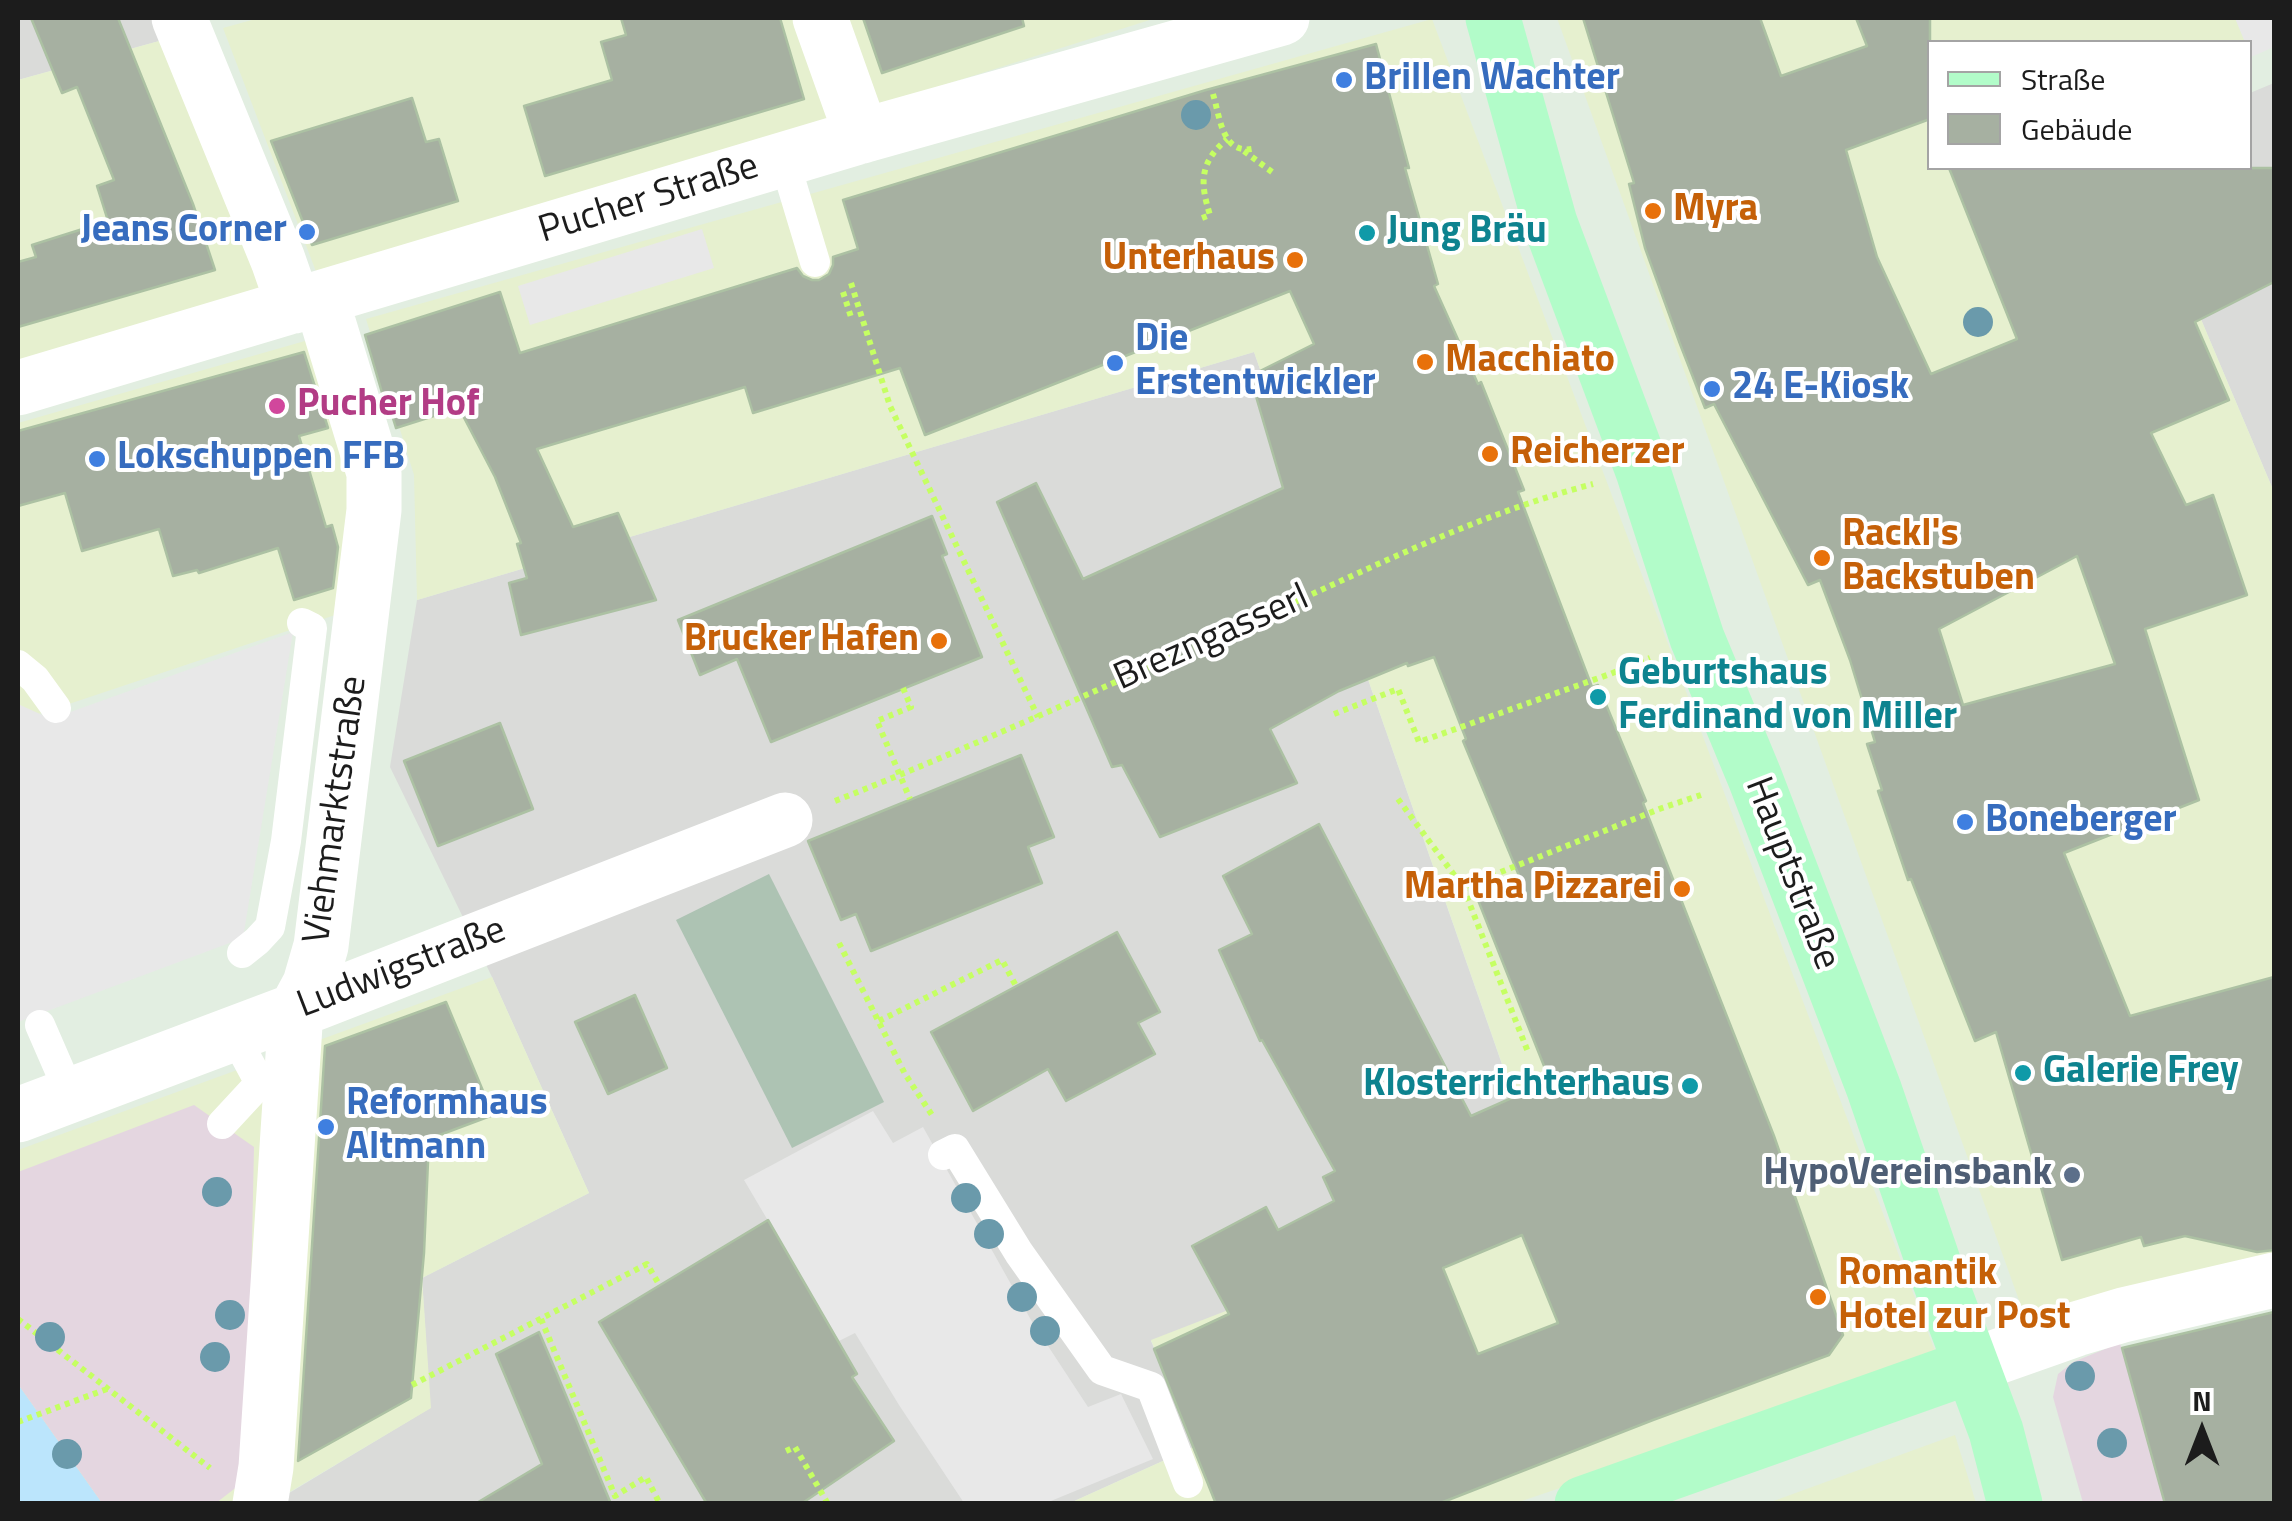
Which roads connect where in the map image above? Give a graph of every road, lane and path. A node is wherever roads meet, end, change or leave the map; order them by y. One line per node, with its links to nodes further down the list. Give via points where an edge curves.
1 (179, 18): 15 (street, Viehmarktstraße, via 278,260)
2 (820, 18): 6 (street)
3 (1282, 18): 6 (street, Pucher Straße)
4 (1493, 18): 17 (street, Hauptstraße, via 1550,224)
5 (1212, 90): 7 (path)
6 (862, 136): 10 (street, Pucher Straße)
7 (1226, 138): 9 (path); 12 (path, via 1206,163 1202,180 1210,215)
8 (1252, 148): 9 (path)
9 (1243, 150): 11 (path)
10 (784, 159): 13 (lane); 15 (street, Pucher Straße)
11 (1272, 172)
12 (1202, 218)
13 (815, 262)
14 (846, 270): 24 (path, via 890,406)
15 (307, 302): 16 (street, Pucher Straße); 34 (street, Viehmarktstraße, via 374,473 374,510 321,946)
16 (18, 388)
17 (1642, 471): 19 (street, Hauptstraße); 24 (path, Brezngasserl, via 1539,498 1437,538)
18 (302, 622): 32 (lane, via 312,628 286,841 270,927)
19 (1697, 638): 23 (path, via 1419,742 1398,689); 26 (street, Hauptstraße)
20 (18, 665): 22 (lane)
21 (904, 688): 25 (path, via 911,706 877,721)
22 (56, 708)
23 (1334, 714)
24 (1038, 717): 25 (path, Brezngasserl)
25 (899, 775): 27 (path); 29 (path, Brezngasserl)
26 (1755, 778): 30 (path); 47 (street, Hauptstraße)
27 (910, 800)
28 (1398, 800): 30 (path)
29 (785, 820): 34 (street, Ludwigstraße)
30 (1463, 887): 38 (path)
31 (839, 943): 35 (path)
32 (242, 953)
33 (1016, 986): 35 (path, via 1002,960)
34 (296, 1010): 37 (street, Ludwigstraße); 53 (street, Viehmarktstraße, via 266,1467)
35 (879, 1021): 42 (path)
36 (40, 1025): 39 (lane)
37 (232, 1033): 39 (street, Ludwigstraße); 41 (lane, via 260,1083)
38 (1528, 1052)
39 (70, 1094): 40 (street, Ludwigstraße)
40 (18, 1115)
41 (222, 1124)
42 (949, 1152): 52 (lane, via 1092,1376 1151,1387)
43 (2274, 1280): 47 (street, via 2076,1328)
44 (660, 1286): 46 (path, via 647,1264)
45 (18, 1319): 49 (path)
46 (541, 1319): 48 (path); 54 (path, via 615,1496 646,1477)
47 (1971, 1366): 56 (street); 57 (street, Hauptstraße)
48 (412, 1386)
49 (108, 1389): 50 (path); 53 (path)
50 (18, 1422)
51 (786, 1451): 55 (path, via 795,1447)
52 (1188, 1483)
53 (241, 1490)
54 (660, 1504)
55 (828, 1504)
56 (1582, 1504)
57 (2015, 1504)

